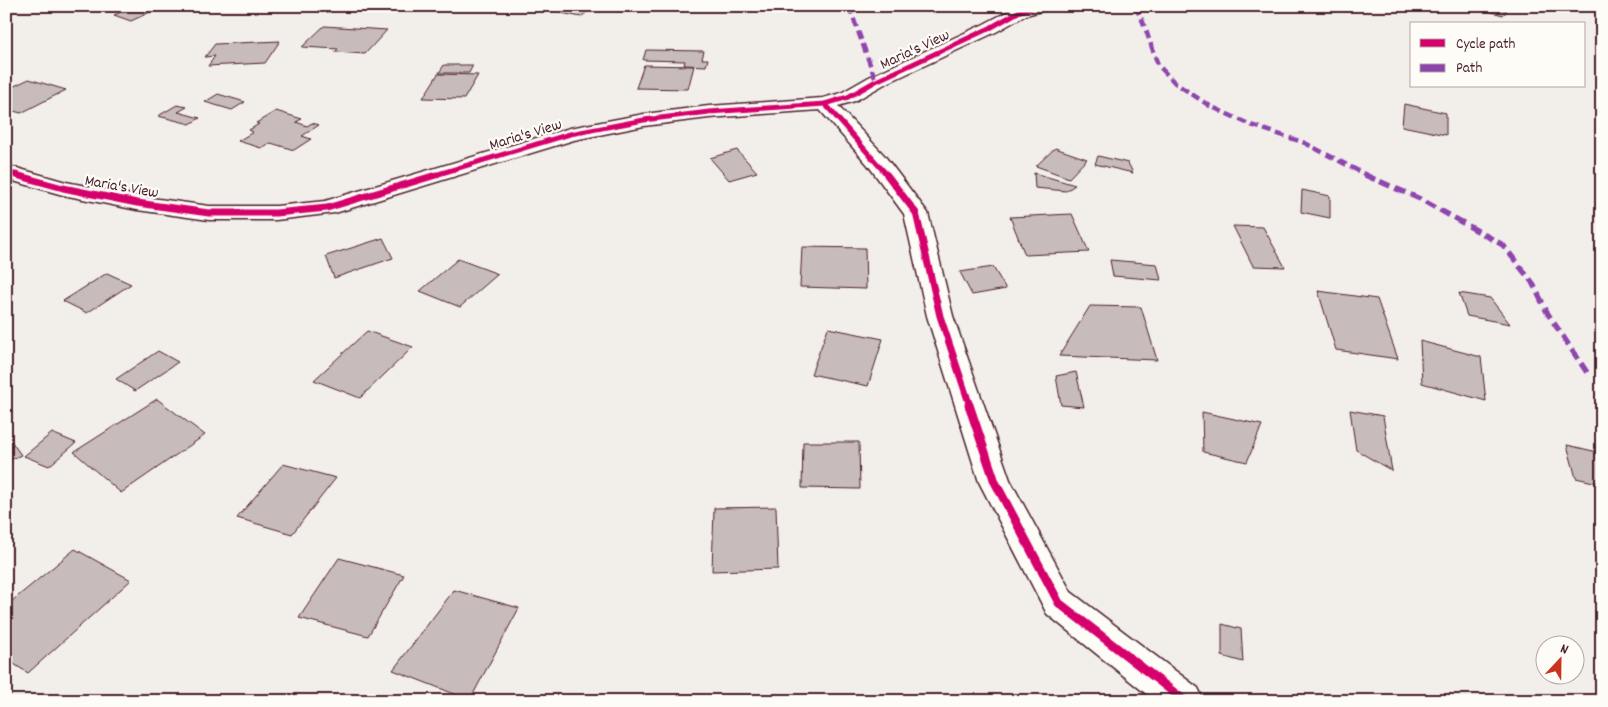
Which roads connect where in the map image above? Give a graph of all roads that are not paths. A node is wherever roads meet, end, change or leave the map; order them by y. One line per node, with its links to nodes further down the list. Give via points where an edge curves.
1 (1039, 6): 2 (street, Maria's View, via 1020,11 848,97)
2 (824, 104): 3 (street, Maria's View, via 709,112 570,134 327,208 276,213 209,213 137,203); 4 (street, via 876,160 916,213 940,316 995,482 1059,603)
3 (6, 172)
4 (1185, 701)

